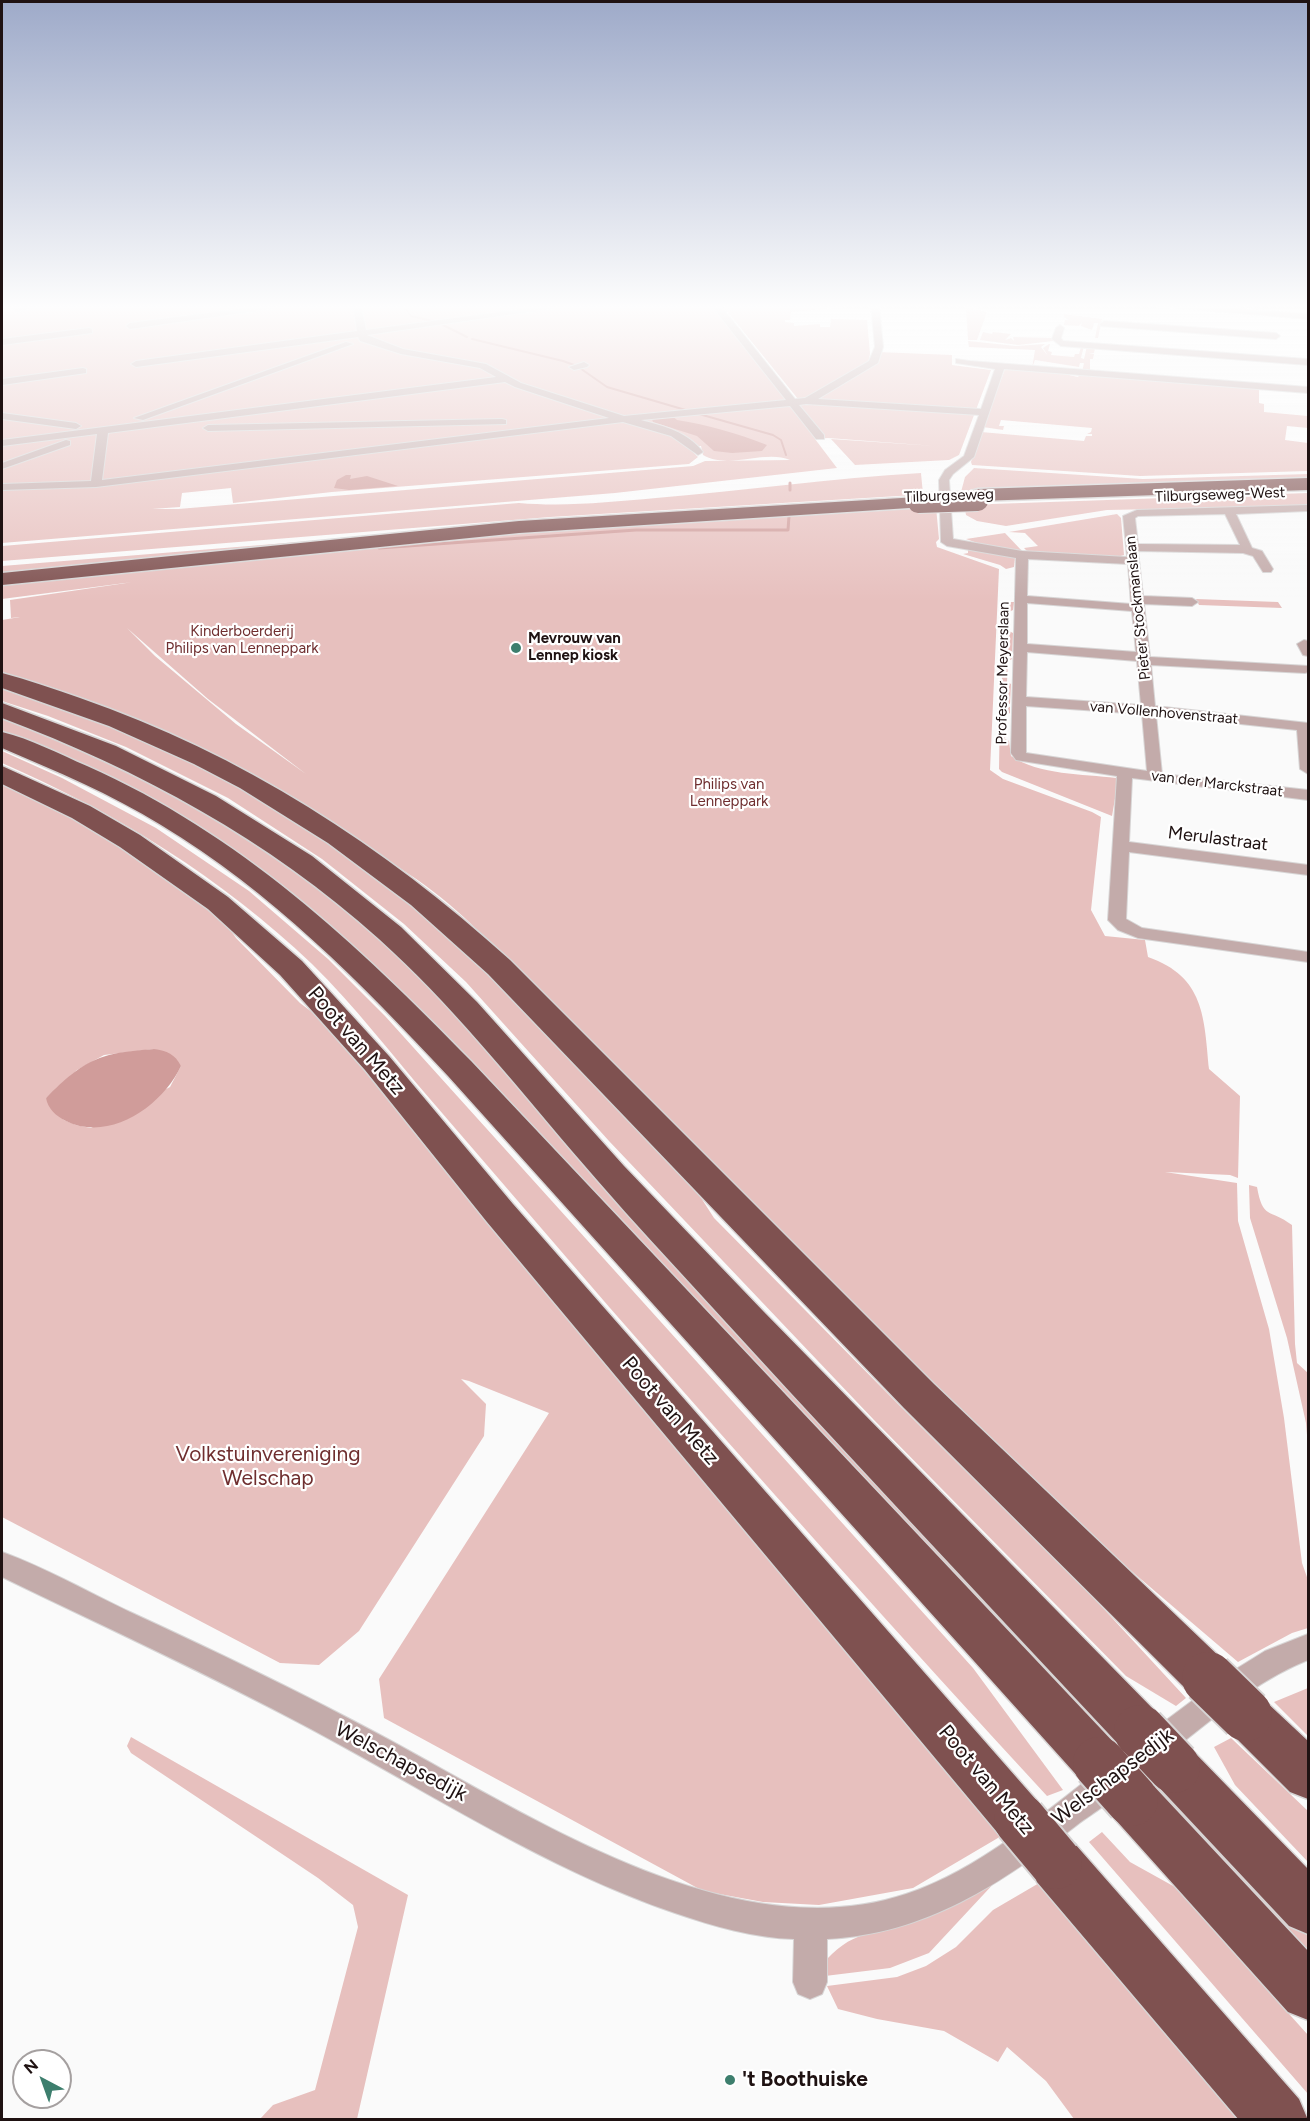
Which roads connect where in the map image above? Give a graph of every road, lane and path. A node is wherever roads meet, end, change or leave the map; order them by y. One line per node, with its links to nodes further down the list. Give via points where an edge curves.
1 (175, 404): 13 (street)
2 (308, 404): 13 (street)
3 (578, 404): 10 (street)
4 (784, 404): 10 (street)
5 (796, 404): 14 (street)
6 (854, 404): 8 (street)
7 (987, 404): 8 (street)
8 (984, 412): 29 (street, via 969,457 944,480 947,542)
9 (2, 416): 13 (street)
10 (623, 419): 11 (street); 16 (street, via 680,436)
11 (606, 421): 12 (street); 18 (street)
12 (154, 429)
13 (103, 430): 15 (street); 17 (street); 18 (street)
14 (820, 437)
15 (2, 443)
16 (698, 452)
17 (2, 466)
18 (96, 484): 20 (street)
19 (1308, 484): 22 (highway, Tilburgseweg)
20 (2, 487)
21 (1308, 490): 22 (highway, Tilburgseweg)
22 (978, 498): 26 (highway, Tilburgseweg, bridge)
23 (1308, 508): 24 (street, Tilburgseweg-West)
24 (1229, 510): 25 (street, Tilburgseweg-West); 28 (street, via 1247,547)
25 (1132, 514): 27 (street, Pieter Stockmanslaan)
26 (591, 518): 31 (highway); 33 (highway)
27 (1132, 547): 28 (street); 30 (street, Pieter Stockmanslaan)
28 (1244, 549): 32 (street, via 1258,554)
29 (1022, 555): 30 (street); 34 (street, Professor Meyerslaan)
30 (1134, 561): 36 (street, Pieter Stockmanslaan)
31 (2, 564)
32 (1266, 569)
33 (2, 579)
34 (1021, 599): 36 (street); 37 (street, Professor Meyerslaan)
35 (1192, 602): 36 (street)
36 (1138, 604): 38 (street, Pieter Stockmanslaan)
37 (1020, 647): 38 (street); 41 (street, Professor Meyerslaan)
38 (1143, 659): 39 (street); 43 (street, Pieter Stockmanslaan)
39 (1307, 669)
40 (2, 680): 56 (highway, bridge, via 154,736 256,786 351,845 442,915 499,968 919,1396)
41 (1019, 701): 43 (street, van Vollenhovenstraat); 47 (street, Professor Meyerslaan, via 1021,757)
42 (2, 710): 57 (highway, bridge, via 113,754 212,803 306,865 388,931 447,987 702,1271)
43 (1148, 710): 44 (street, van Vollenhovenstraat); 49 (street, Pieter Stockmanslaan)
44 (1306, 727): 46 (street)
45 (2, 739): 60 (highway, via 77,771 173,820 265,884 344,951 471,1082)
46 (1308, 769)
47 (1125, 772): 49 (street, van der Marckstraat); 51 (street)
48 (2, 774): 61 (highway, Poot van Metz, bridge, via 130,841 218,903 291,968 377,1063 500,1213)
49 (1155, 776): 50 (street, van der Marckstraat)
50 (1308, 795)
51 (1122, 846): 52 (street, Merulastraat); 53 (street, via 1117,920 1124,926 1138,933)
52 (1308, 870)
53 (1308, 957)
54 (2, 1564): 58 (street, Welschapsedijk, via 320,1718 582,1860 663,1894 712,1909 765,1921)
55 (1308, 1647): 58 (street, Welschapsedijk, via 1275,1660 1238,1683 1016,1850 938,1899 876,1918)
56 (1308, 1775)
57 (1308, 1907)
58 (811, 1922): 59 (street)
59 (810, 1982)
60 (1308, 1992)
61 (1278, 2120)

